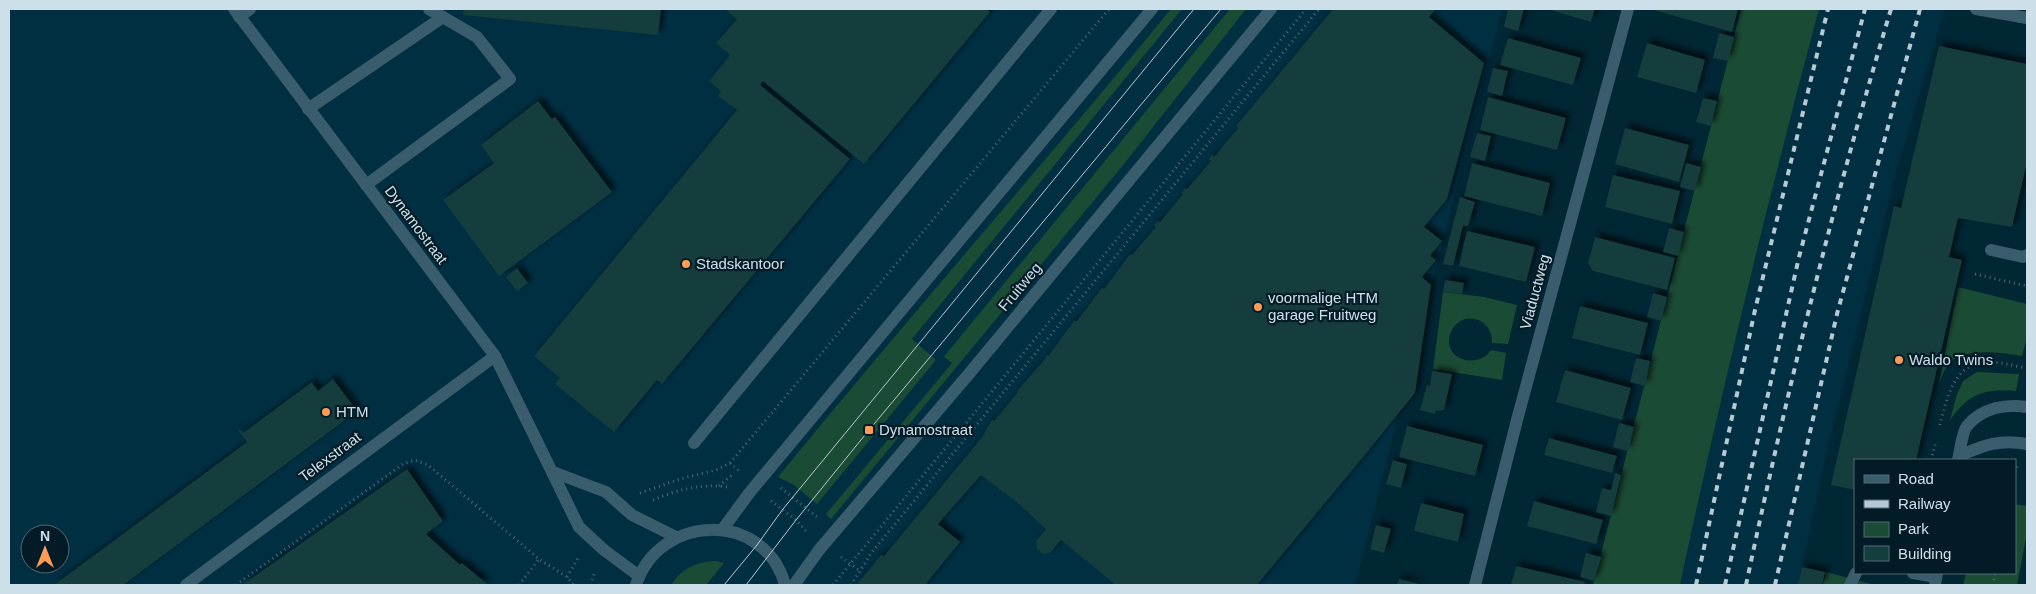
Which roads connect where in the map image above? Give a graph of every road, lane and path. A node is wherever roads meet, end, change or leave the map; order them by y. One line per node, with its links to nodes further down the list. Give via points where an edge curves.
1 (250, 9): 11 (street)
2 (429, 9): 12 (street)
3 (1051, 9): 23 (street)
4 (1109, 9): 27 (path)
5 (1152, 9): 29 (street)
6 (1271, 9): 36 (street, Fruitweg)
7 (1306, 9): 38 (path)
8 (1319, 9): 39 (path, via 872,552)
9 (1628, 9): 52 (street, Viaductweg)
10 (1976, 9): 13 (street)
11 (237, 13): 14 (street, Dynamostraat)
12 (442, 17): 14 (street); 15 (street, via 477,37 510,79)
13 (2027, 18)
14 (308, 109): 15 (street, Dynamostraat)
15 (366, 185): 20 (street, Dynamostraat)
16 (1991, 250): 17 (street, via 2023,257)
17 (2027, 255)
18 (1975, 274): 19 (path)
19 (2027, 286)
20 (495, 356): 28 (street, Dynamostraat); 44 (street, Telexstraat)
21 (2027, 368): 26 (path, via 1983,362 1962,370 1948,396)
22 (2027, 408): 25 (street, via 2012,405 1988,409 1966,427)
23 (694, 443)
24 (2027, 444): 25 (street, via 1991,443)
25 (1959, 458)
26 (1931, 459)
27 (730, 463): 29 (path, via 746,477); 30 (path, via 639,493)
28 (553, 472): 30 (street, via 606,492); 34 (street, Dynamostraat, via 579,527)
29 (759, 482): 32 (path, via 780,488); 33 (street)
30 (622, 506): 35 (street, via 632,515)
31 (820, 510): 32 (path)
32 (815, 516): 36 (path)
33 (722, 530): 35 (street, via 706,529); 48 (street, via 747,538 764,550 778,568)
34 (590, 537): 41 (path); 43 (street, Dynamostraat)
35 (676, 537): 43 (street, via 654,554)
36 (830, 537): 38 (path, via 840,556); 49 (street, Fruitweg)
37 (540, 559): 41 (path); 45 (path, via 428,465 415,460 403,464); 46 (path)
38 (851, 565): 39 (path); 50 (path)
39 (860, 571): 51 (path)
40 (1918, 574): 42 (street)
41 (567, 577): 47 (path)
42 (1936, 578)
43 (638, 581)
44 (186, 585)
45 (236, 585)
46 (520, 585)
47 (573, 585)
48 (785, 585)
49 (794, 585)
50 (833, 585)
51 (851, 585)
52 (1475, 585)

